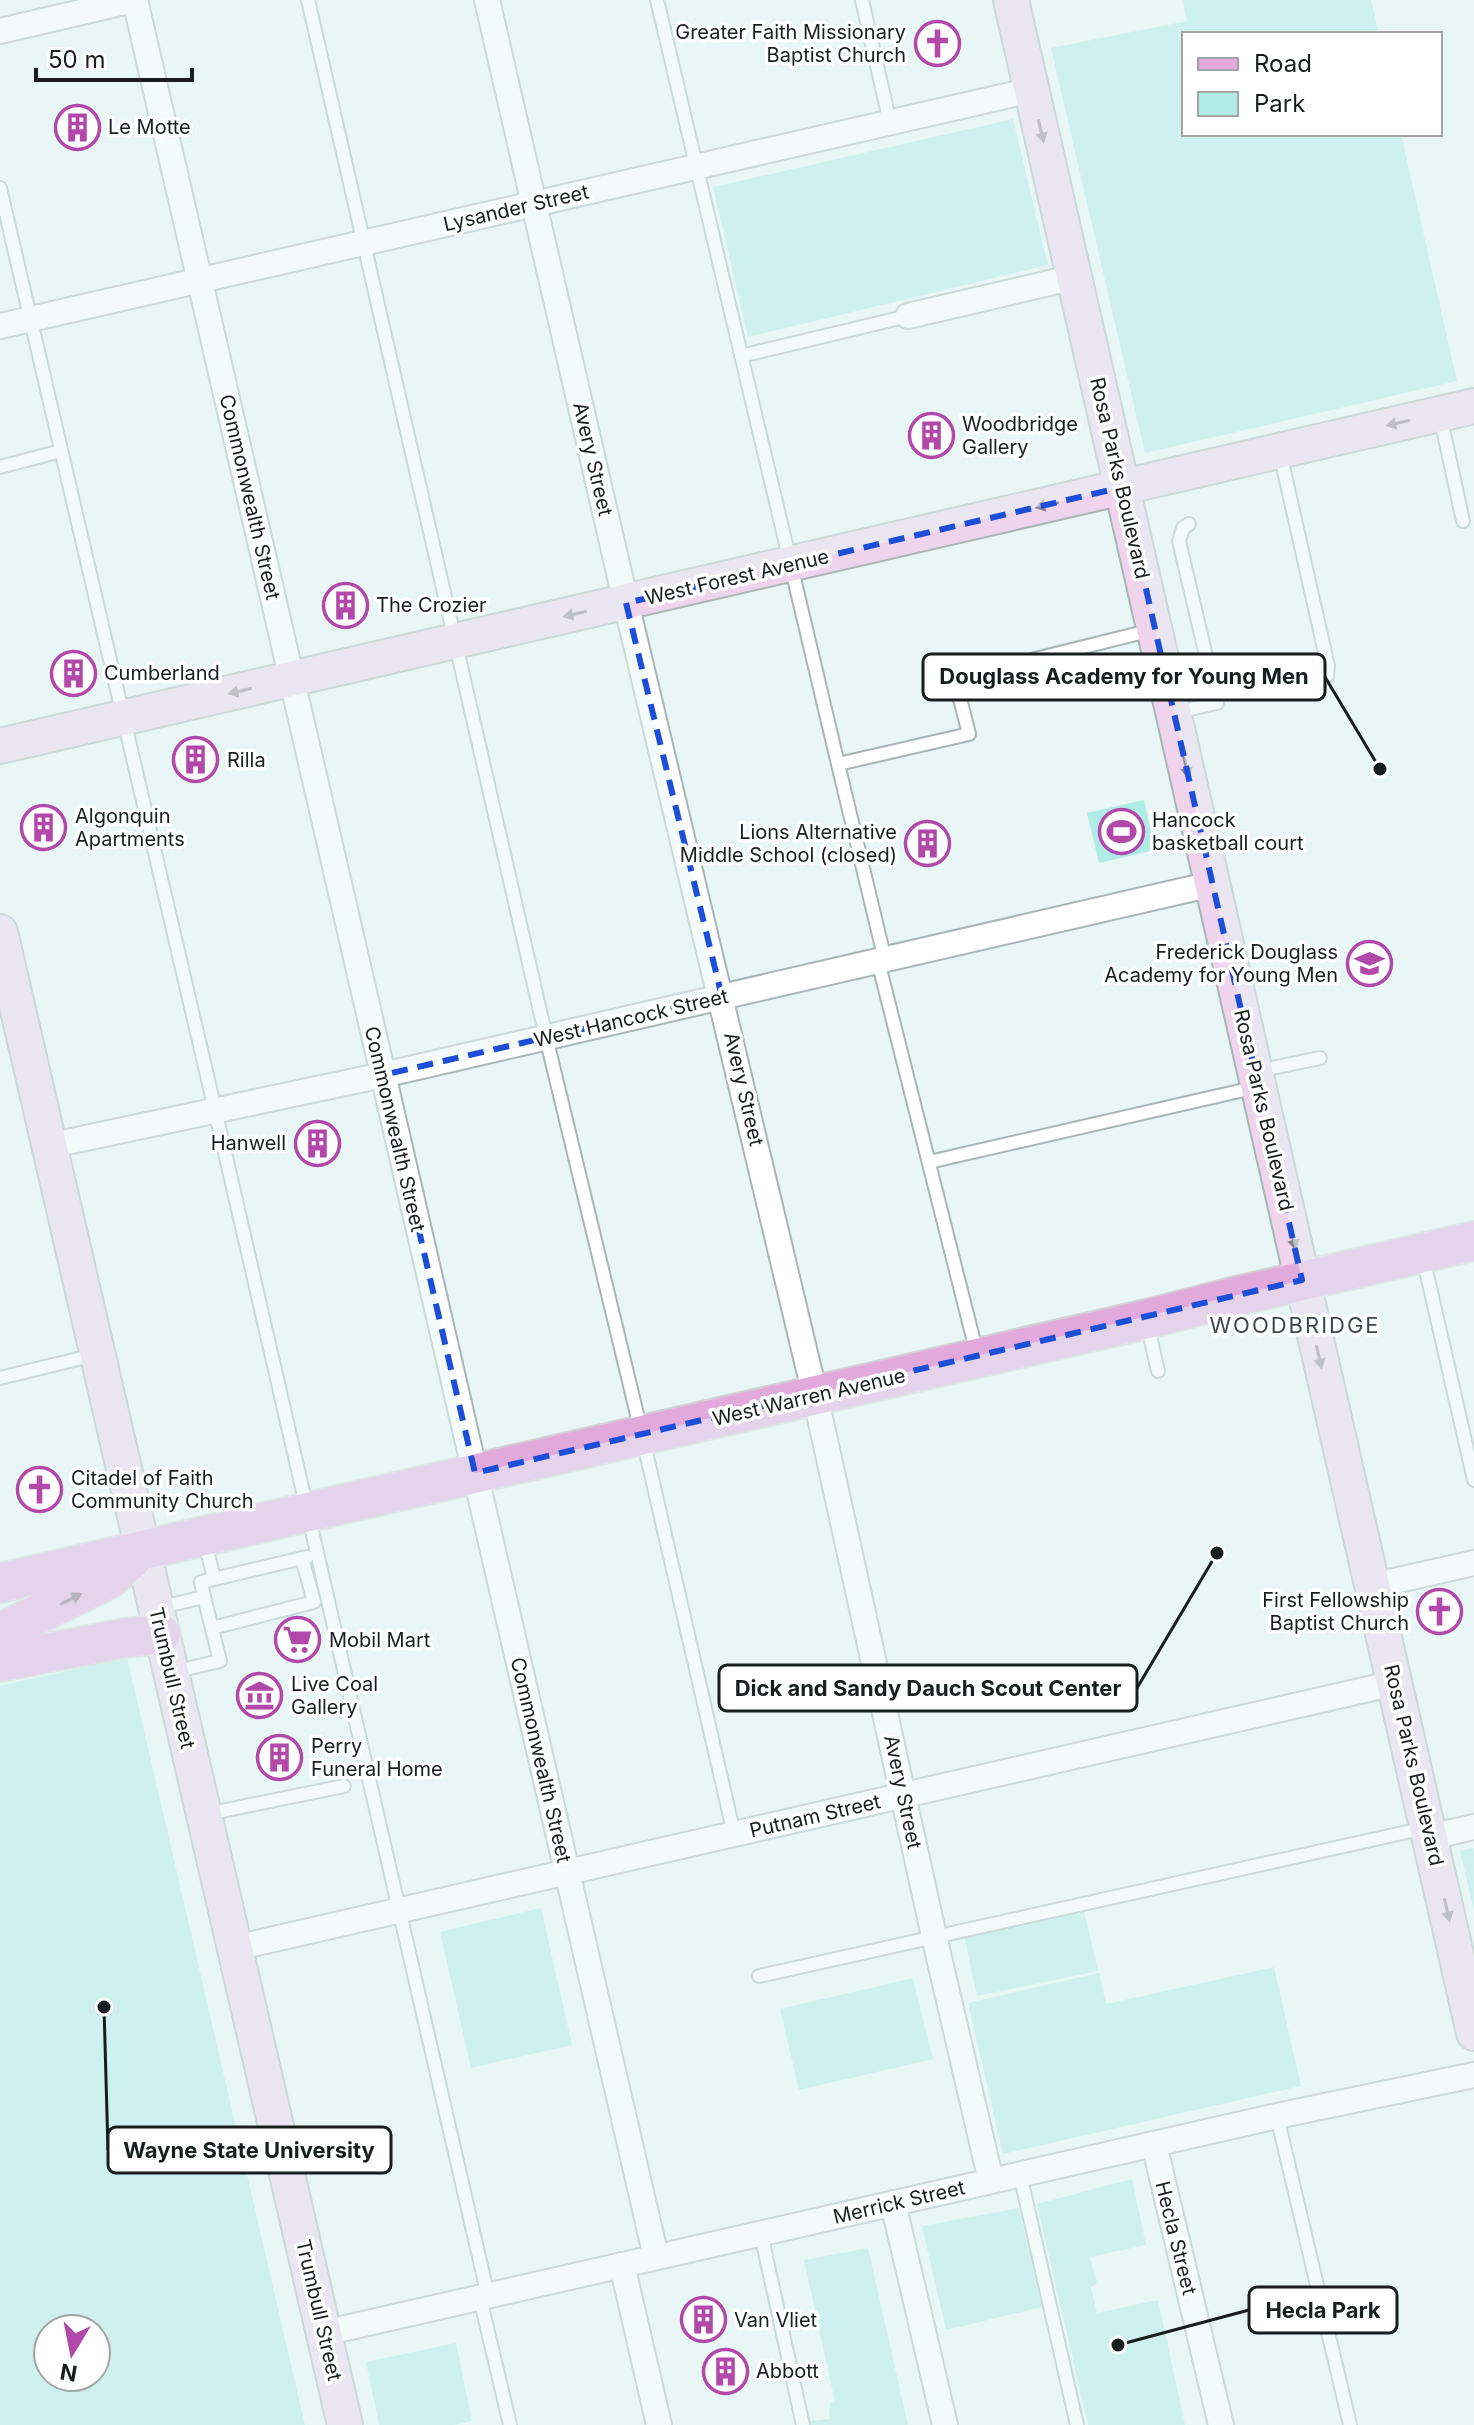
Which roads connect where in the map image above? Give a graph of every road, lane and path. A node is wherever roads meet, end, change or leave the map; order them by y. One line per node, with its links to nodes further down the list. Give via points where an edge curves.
1 (134, 0): 7 (street); 15 (street, Commonwealth Street)
2 (308, 0): 13 (lane)
3 (487, 0): 12 (street, Avery Street)
4 (657, 0): 10 (lane)
5 (862, 0): 9 (lane)
6 (1011, 0): 8 (street, Rosa Parks Boulevard)
7 (0, 31)
8 (1032, 90): 9 (street, Lysander Street); 14 (street, Rosa Parks Boulevard, one-way to 14)
9 (890, 123): 10 (street, Lysander Street)
10 (697, 168): 12 (street, Lysander Street); 19 (lane)
11 (0, 188): 17 (lane)
12 (534, 204): 13 (street, Lysander Street); 29 (street, Avery Street)
13 (364, 243): 15 (street, Lysander Street); 31 (lane)
14 (1075, 277): 16 (street); 25 (street, Rosa Parks Boulevard)
15 (199, 281): 17 (street, Lysander Street); 32 (street, Commonwealth Street)
16 (908, 316): 19 (lane)
17 (31, 319): 18 (street, Lysander Street); 22 (lane)
18 (0, 326)
19 (741, 356): 28 (lane)
20 (1474, 406): 21 (street, West Forest Avenue)
21 (1440, 414): 23 (street, West Forest Avenue, one-way to 23); 26 (lane)
22 (61, 451): 24 (lane); 35 (lane)
23 (1279, 451): 25 (street, West Forest Avenue); 33 (lane, via 1328,666 1327,676)
24 (0, 467)
25 (1123, 487): 28 (street, West Forest Avenue, one-way to 28); 30 (street, Rosa Parks Boulevard)
26 (1463, 521)
27 (1189, 524): 34 (lane, via 1179,541 1217,703)
28 (790, 565): 29 (street, West Forest Avenue); 37 (lane)
29 (626, 603): 31 (street, West Forest Avenue, one-way to 31); 41 (street, Avery Street)
30 (1155, 629): 34 (street, Rosa Parks Boulevard); 37 (lane, via 955,679 969,734)
31 (457, 641): 32 (street, West Forest Avenue); 42 (lane)
32 (292, 679): 35 (street, West Forest Avenue, one-way to 35); 44 (street, Commonwealth Street)
33 (1317, 683)
34 (1174, 713): 38 (street, Rosa Parks Boulevard, one-way to 38)
35 (123, 718): 36 (street, West Forest Avenue); 46 (lane)
36 (0, 746)
37 (838, 764): 40 (lane)
38 (1212, 884): 40 (street, West Hancock Street); 45 (street, Rosa Parks Boulevard)
39 (0, 932): 47 (street, Trumbull Street)
40 (882, 961): 41 (street, West Hancock Street); 48 (lane)
41 (722, 997): 42 (street, West Hancock Street); 57 (street, Avery Street)
42 (546, 1037): 44 (street, West Hancock Street); 58 (lane)
43 (1320, 1058): 45 (lane)
44 (383, 1075): 46 (street, West Hancock Street); 59 (street, Commonwealth Street)
45 (1257, 1079): 48 (lane); 51 (street, Rosa Parks Boulevard, one-way to 51)
46 (217, 1109): 47 (street, West Hancock Street); 61 (lane)
47 (48, 1146): 53 (street, Trumbull Street)
48 (929, 1162): 54 (lane)
49 (1474, 1241): 50 (main road, West Warren Avenue)
50 (1422, 1254): 51 (main road, West Warren Avenue); 60 (lane)
51 (1302, 1280): 52 (main road, West Warren Avenue); 69 (street, Rosa Parks Boulevard, one-way to 69)
52 (1147, 1319): 54 (main road, West Warren Avenue); 55 (lane)
53 (97, 1355): 56 (lane); 63 (street, Trumbull Street)
54 (978, 1358): 57 (main road, West Warren Avenue)
55 (1158, 1371)
56 (0, 1378)
57 (815, 1395): 58 (main road, West Warren Avenue); 78 (street, Avery Street)
58 (642, 1435): 59 (main road, West Warren Avenue); 82 (lane)
59 (475, 1473): 61 (main road, West Warren Avenue); 83 (street, Commonwealth Street)
60 (1474, 1480)
61 (306, 1512): 62 (main road, West Warren Avenue); 64 (lane)
62 (203, 1535): 63 (main road, West Warren Avenue); 67 (lane)
63 (143, 1549): 68 (main road, West Warren Avenue); 71 (street, Trumbull Street); 73 (main road, West Warren Avenue, one-way to 63, via 109,1579)
64 (316, 1555): 65 (lane); 84 (lane)
65 (302, 1558): 67 (lane, via 251,1575); 72 (lane, via 314,1602 238,1617)
66 (1474, 1563): 69 (street)
67 (214, 1578): 70 (lane, via 201,1582)
68 (0, 1583)
69 (1372, 1586): 76 (street, Rosa Parks Boulevard)
70 (204, 1597): 71 (lane); 72 (lane)
71 (158, 1621): 74 (main road, via 125,1638); 75 (street, Trumbull Street)
72 (212, 1628): 75 (lane, via 220,1661)
73 (0, 1633)
74 (0, 1662)
75 (170, 1673): 79 (street, Trumbull Street)
76 (1395, 1683): 78 (street, Putnam Street); 81 (street, Rosa Parks Boulevard)
77 (344, 1786): 79 (lane)
78 (903, 1795): 82 (street, Putnam Street); 85 (street, Avery Street)
79 (203, 1814): 86 (street, Trumbull Street)
80 (1474, 1827): 81 (street)
81 (1429, 1832): 85 (lane); 88 (street, Rosa Parks Boulevard, one-way to 88)
82 (734, 1834): 83 (street, Putnam Street)
83 (567, 1872): 84 (street, Putnam Street); 96 (street, Commonwealth Street)
84 (398, 1911): 86 (street, Putnam Street); 98 (lane)
85 (934, 1936): 87 (lane); 93 (street, Avery Street)
86 (235, 1948): 99 (street, Trumbull Street)
87 (759, 1976)
88 (1474, 2033)
89 (1474, 2075): 90 (street, Merrick Street)
90 (1277, 2116): 91 (street, Merrick Street); 107 (lane)
91 (1154, 2144): 92 (street, Merrick Street); 106 (street, Hecla Street)
92 (1020, 2174): 93 (street, Merrick Street); 105 (lane)
93 (991, 2181): 94 (street, Merrick Street)
94 (893, 2203): 95 (street, Merrick Street); 104 (street)
95 (761, 2234): 96 (street, Merrick Street); 103 (lane)
96 (656, 2257): 97 (street, Merrick Street)
97 (622, 2265): 98 (street, Merrick Street); 102 (street)
98 (484, 2297): 99 (street, Merrick Street); 101 (lane)
99 (324, 2333): 100 (street, Trumbull Street)
100 (345, 2425)
101 (510, 2425)
102 (659, 2425)
103 (803, 2425)
104 (945, 2425)
105 (1077, 2425)
106 (1221, 2425)
107 (1350, 2425)

